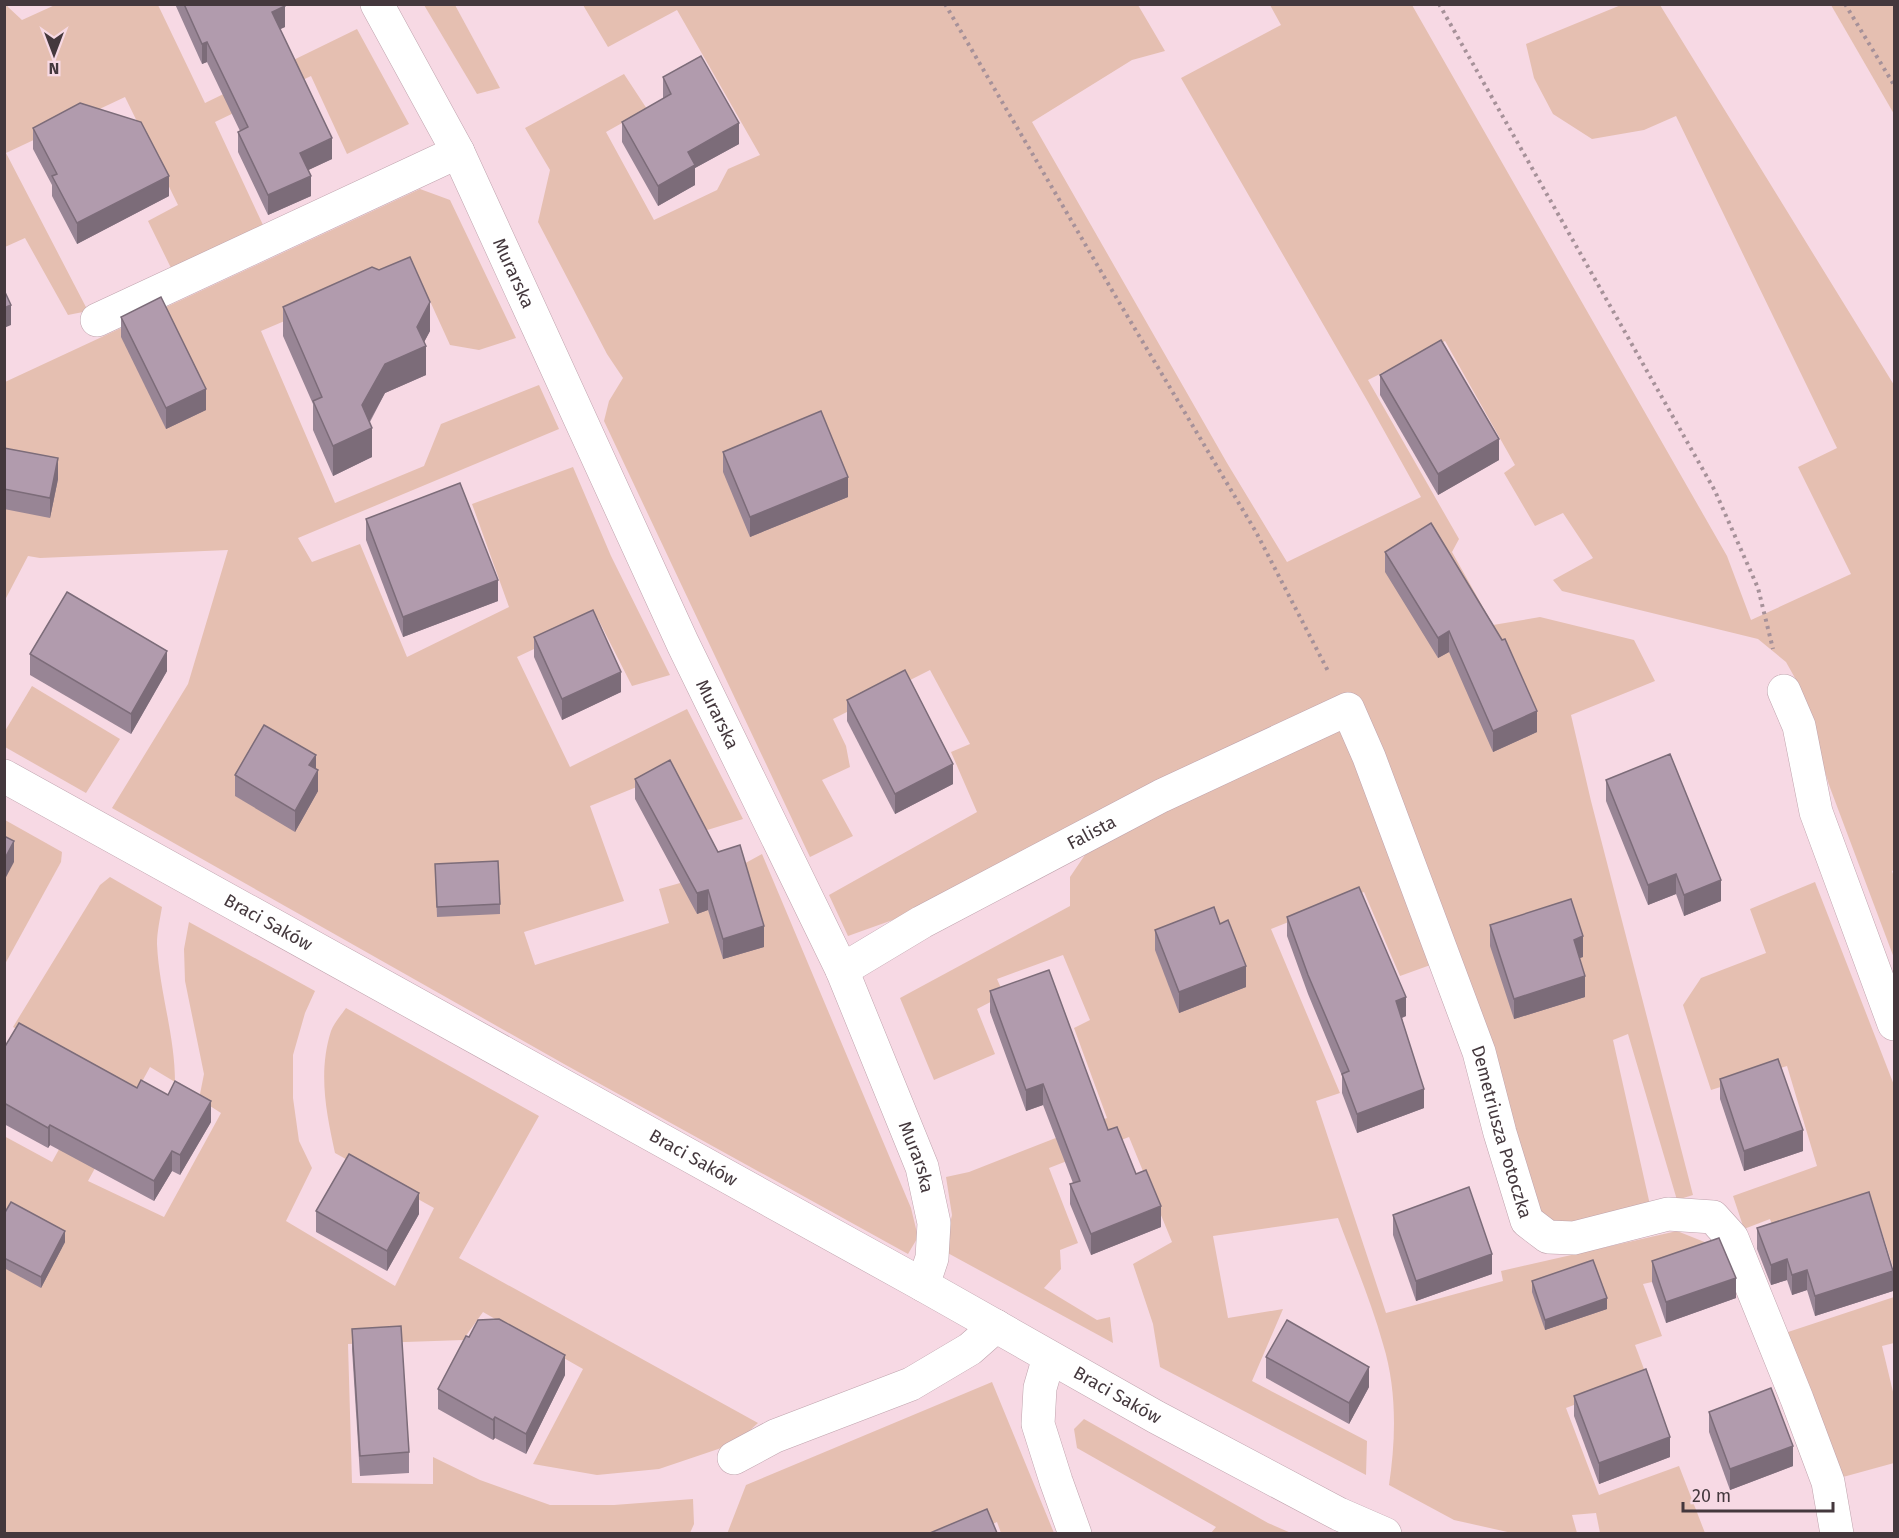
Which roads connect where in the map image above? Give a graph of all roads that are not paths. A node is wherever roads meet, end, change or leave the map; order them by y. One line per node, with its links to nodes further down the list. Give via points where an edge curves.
1 (377, 4): 2 (street, Murarska)
2 (458, 152): 3 (street); 7 (street, Murarska, via 683,644)
3 (97, 320)
4 (1784, 691): 8 (street, via 1799,726 1816,812)
5 (1348, 709): 7 (street, Falista, via 1161,796 922,922); 15 (street, Demetriusza Potoczka, via 1479,1052 1527,1221 1548,1237 1574,1238 1668,1214 1713,1217 1731,1238 1797,1399 1828,1482)
6 (4, 776): 9 (street, Braci Saków)
7 (842, 970): 9 (street, Murarska, via 922,1167 934,1223 932,1258)
8 (1894, 1024)
9 (923, 1285): 10 (street, Braci Saków)
10 (996, 1326): 11 (street, Braci Saków); 12 (street, via 970,1349 911,1384 775,1436)
11 (1049, 1357): 13 (street, via 1040,1388 1038,1424); 14 (street, Braci Saków, via 1339,1514)
12 (734, 1458)
13 (1075, 1533)
14 (1385, 1533)
15 (1837, 1533)

